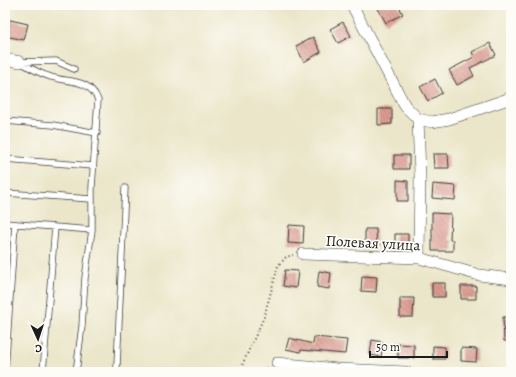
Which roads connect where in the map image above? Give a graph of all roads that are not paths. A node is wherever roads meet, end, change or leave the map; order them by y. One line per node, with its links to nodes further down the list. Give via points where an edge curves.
1 (352, 5): 6 (street, via 405,106)
2 (5, 59): 3 (street)
3 (20, 62): 4 (lane, via 56,61); 8 (lane, via 51,77 81,83 91,88 98,100)
4 (74, 69)
5 (511, 98): 6 (street, via 449,119 432,122)
6 (418, 119): 19 (street)
7 (5, 121): 8 (lane, via 53,125)
8 (97, 133): 10 (lane)
9 (5, 159): 10 (lane)
10 (93, 166): 13 (lane)
11 (125, 188): 25 (lane)
12 (5, 193): 13 (lane)
13 (91, 199): 17 (lane)
14 (5, 223): 15 (lane)
15 (15, 224): 16 (lane); 22 (lane)
16 (55, 226): 17 (lane); 23 (lane)
17 (92, 230): 24 (lane)
18 (303, 254): 19 (street, Полевая улица)
19 (419, 258): 20 (street, Полевая улица, via 479,275)
20 (511, 279)
21 (277, 363): 26 (street)
22 (5, 372)
23 (43, 372)
24 (76, 372)
25 (116, 372)
26 (406, 372)

